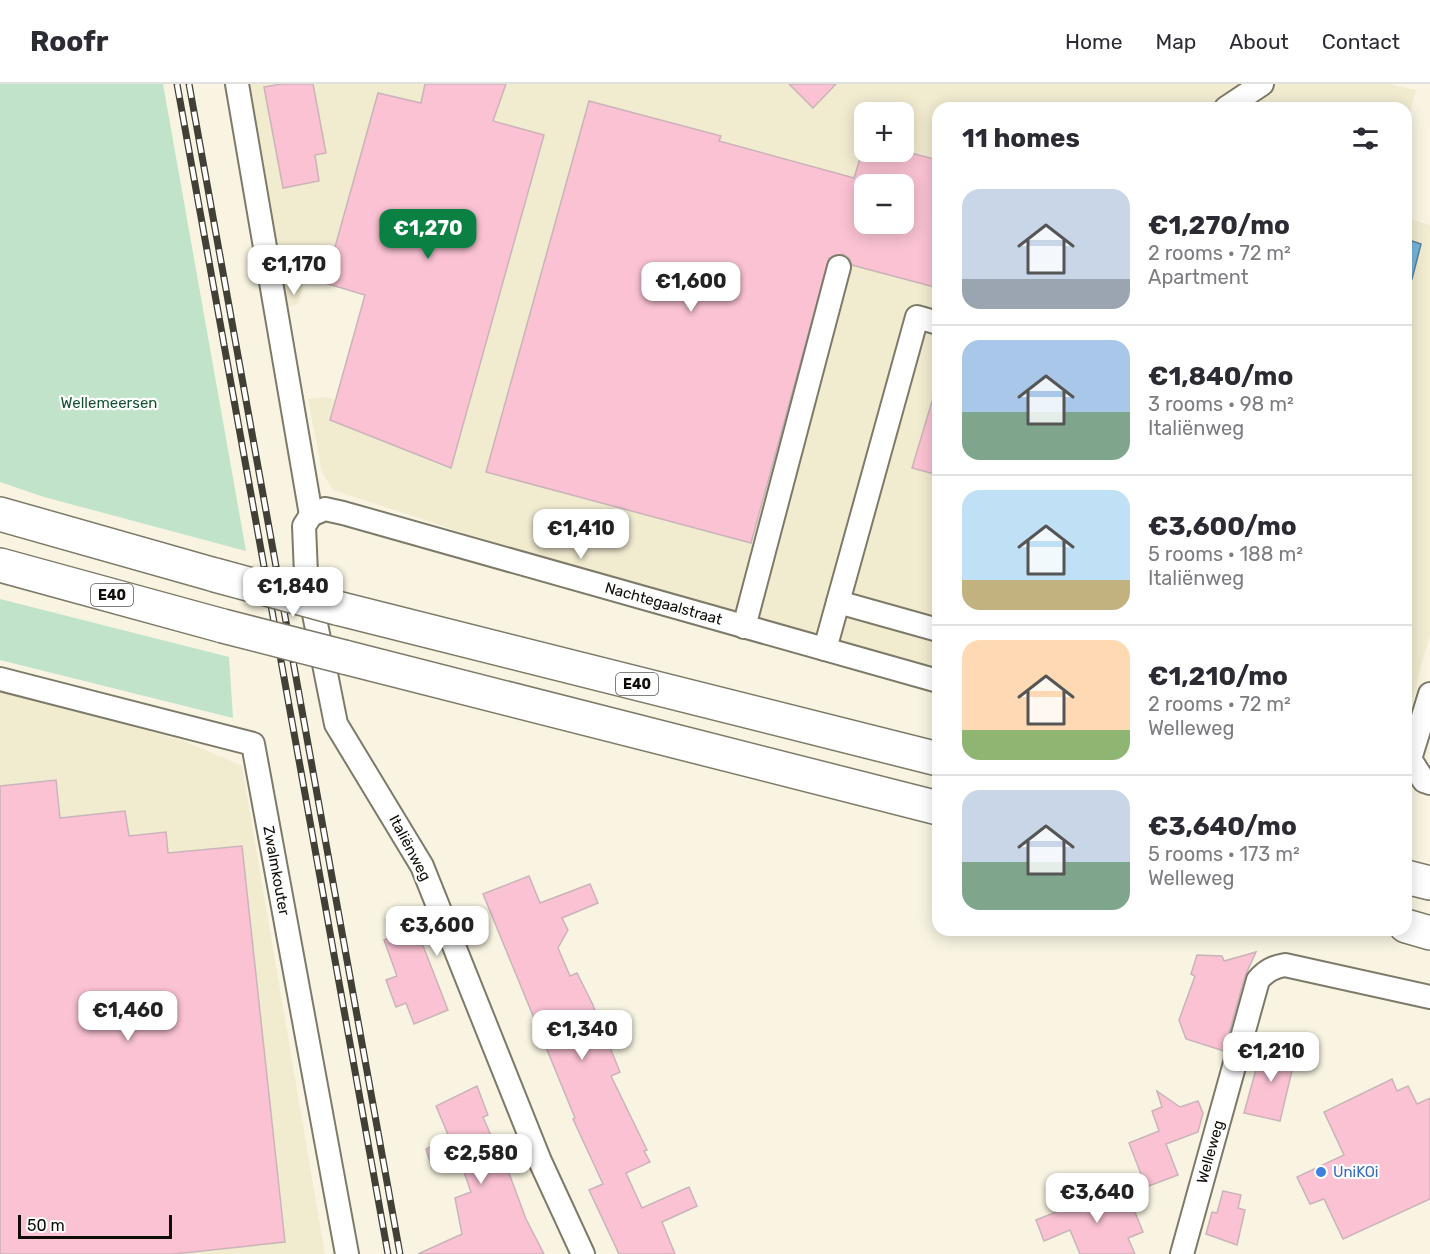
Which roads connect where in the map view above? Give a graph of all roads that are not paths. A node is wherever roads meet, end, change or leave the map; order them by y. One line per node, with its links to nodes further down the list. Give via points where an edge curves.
1 (237, 84): 7 (street)
2 (1262, 84): 3 (street)
3 (1235, 102)
4 (839, 267): 10 (street)
5 (927, 320): 9 (street)
6 (0, 514): 17 (highway, E40, bridge, via 337,608)
7 (311, 515): 10 (street, Nachtegaalstraat, via 325,509 343,513); 27 (street, Italiënweg, via 304,526 306,574 336,724 423,866 540,1161)
8 (0, 565): 20 (highway, E40, bridge)
9 (838, 602): 11 (street); 12 (street)
10 (744, 627): 12 (street, Nachtegaalstraat)
11 (932, 628)
12 (825, 649): 14 (street, Nachtegaalstraat)
13 (0, 679): 26 (street, Zwalmkouter, via 253,744)
14 (932, 679)
15 (1430, 694): 16 (street)
16 (1412, 749)
17 (932, 757)
18 (1412, 766): 19 (street)
19 (1430, 783)
20 (932, 806)
21 (1412, 878): 22 (highway)
22 (1430, 883)
23 (1412, 928): 24 (highway)
24 (1430, 933)
25 (1430, 997): 28 (street, Welleweg, via 1285,965 1265,972 1258,980)
26 (348, 1254)
27 (583, 1254)
28 (1182, 1254)

